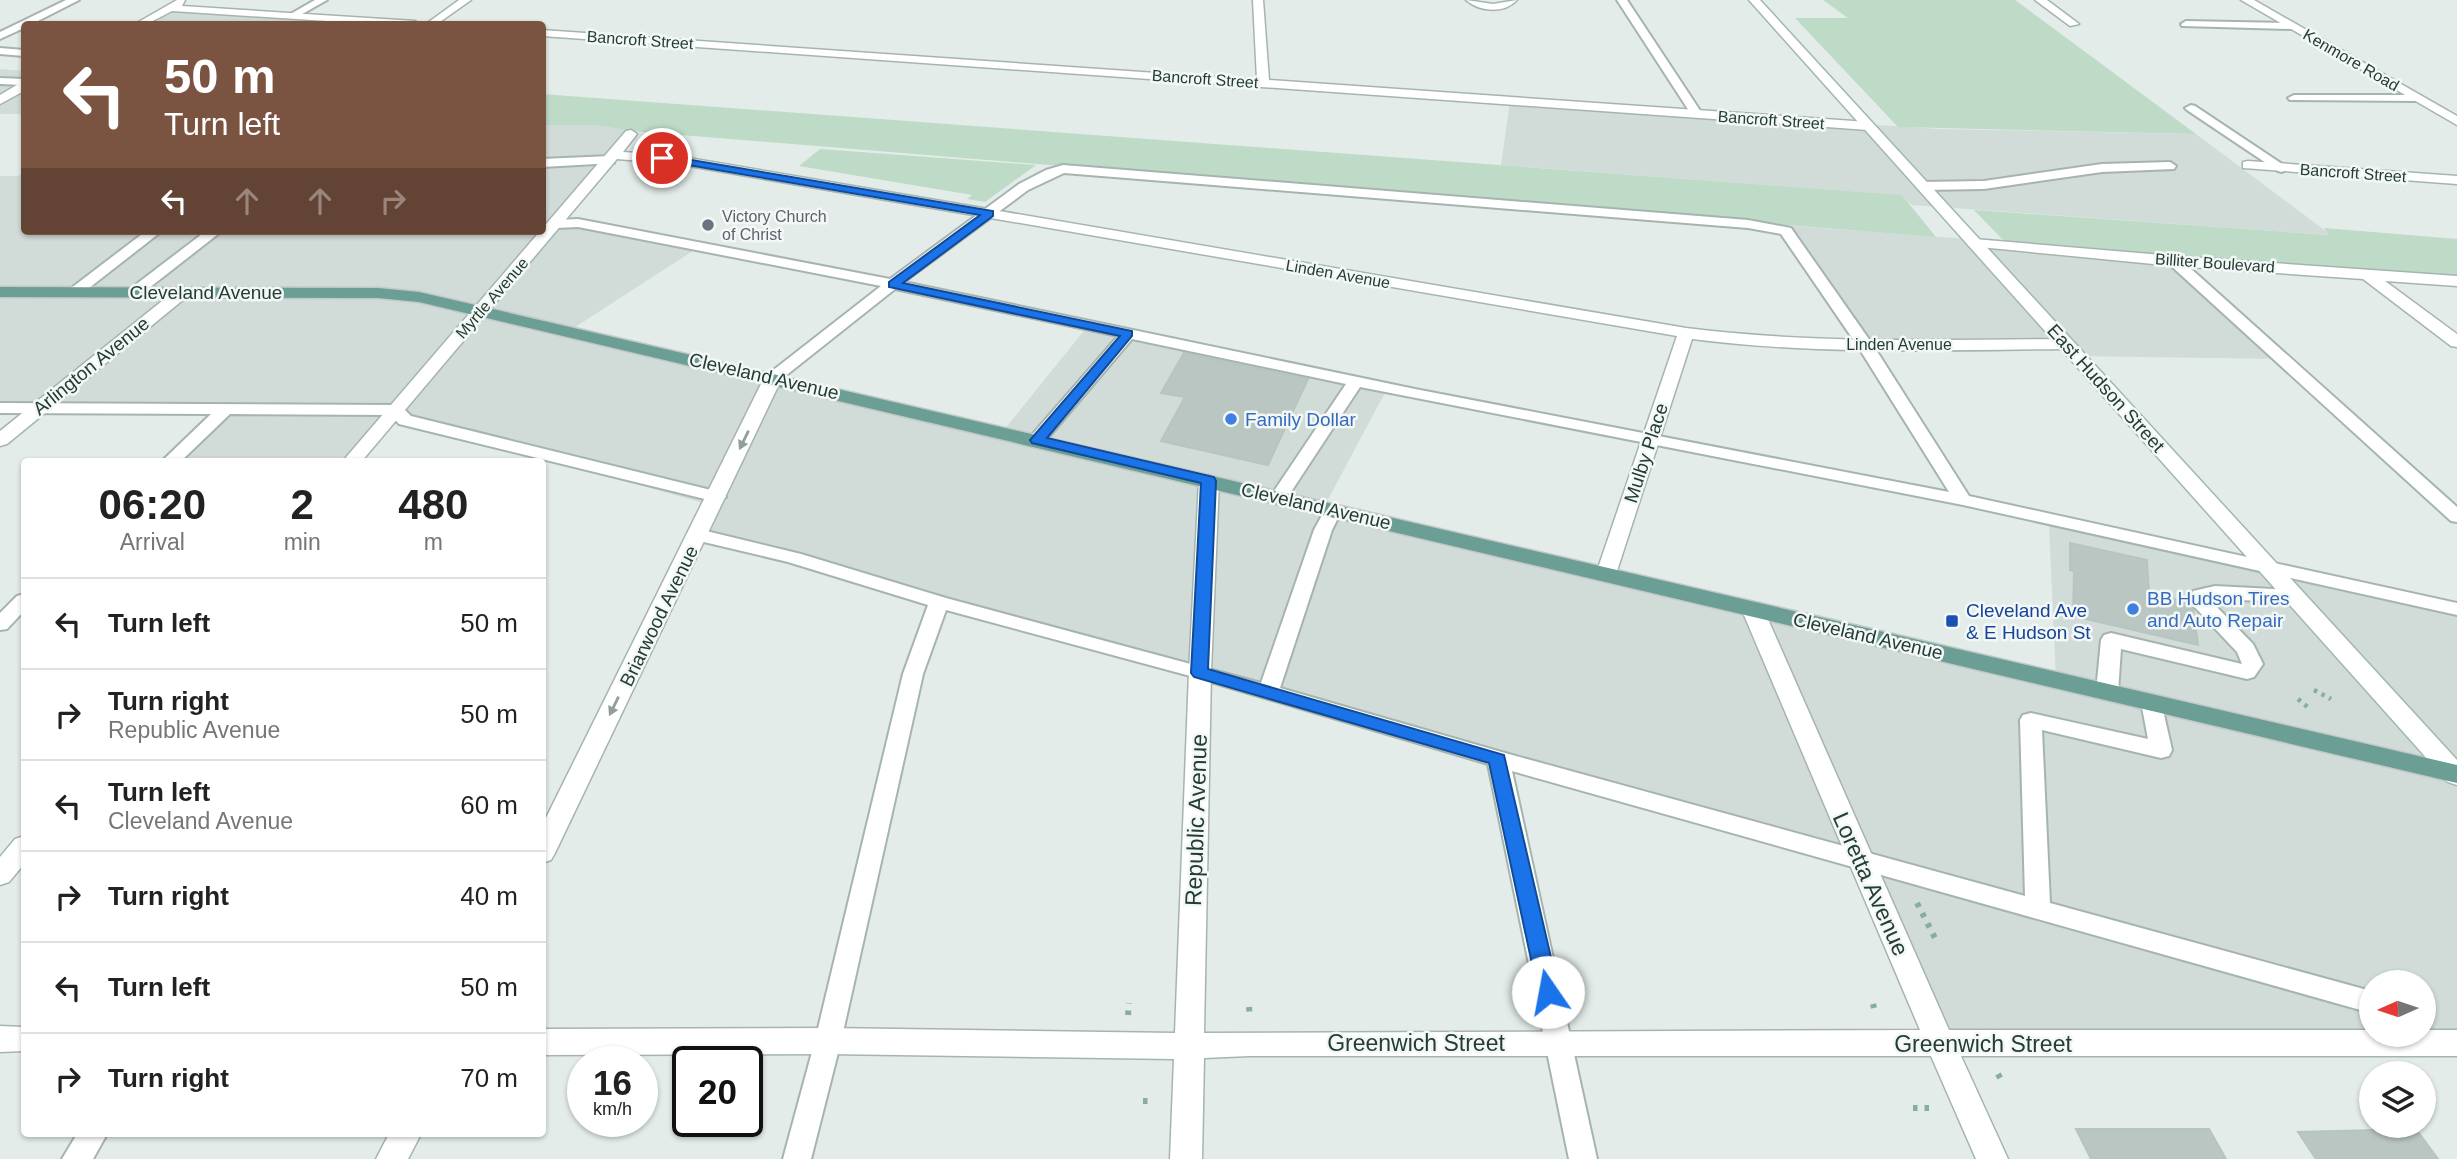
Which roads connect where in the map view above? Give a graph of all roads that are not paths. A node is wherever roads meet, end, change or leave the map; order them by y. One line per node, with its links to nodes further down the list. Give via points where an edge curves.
1 (74, 0): 14 (lane)
2 (185, 0): 12 (street)
3 (322, 0): 13 (lane)
4 (466, 0): 17 (street)
5 (1258, 0): 27 (street)
6 (1471, 0): 7 (street, via 1495,6)
7 (1512, 0)
8 (1622, 0): 34 (lane)
9 (1754, 0): 36 (street, East Hudson Street)
10 (2040, 0): 18 (street)
11 (2246, 0): 21 (street, Kenmore Road)
12 (171, 8): 13 (street); 15 (street)
13 (292, 16): 16 (street)
14 (31, 21)
15 (146, 21)
16 (369, 21)
17 (435, 21)
18 (2074, 24)
19 (2186, 24): 21 (lane)
20 (21, 26): 23 (lane)
21 (2291, 26): 31 (street, Kenmore Road)
22 (546, 33): 27 (street, Bancroft Street)
23 (0, 36)
24 (0, 51): 25 (lane)
25 (21, 53)
26 (0, 81): 28 (lane)
27 (1263, 83): 34 (street, Bancroft Street)
28 (21, 84)
29 (21, 86): 32 (street)
30 (2294, 98): 31 (lane)
31 (2417, 98): 35 (street, Kenmore Road)
32 (0, 100)
33 (2191, 108): 42 (lane)
34 (1697, 115): 36 (street, Bancroft Street)
35 (2457, 121)
36 (1868, 125): 44 (street, East Hudson Street)
37 (631, 134): 38 (street, Myrtle Avenue)
38 (612, 158): 39 (lane); 45 (street, Linden Avenue, via 677,160); 46 (street, Myrtle Avenue)
39 (546, 163)
40 (2248, 165): 42 (street, Bancroft Street)
41 (2170, 166): 44 (lane, via 2102,168 1984,185)
42 (2282, 168): 43 (street, Bancroft Street)
43 (2457, 180)
44 (1923, 186): 50 (street, East Hudson Street)
45 (989, 213): 54 (lane); 60 (street, Linden Avenue); 64 (lane, via 1047,172 1062,169 1748,223 1786,231)
46 (555, 216): 54 (lane)
47 (150, 235): 56 (lane)
48 (210, 235): 57 (lane)
49 (540, 235): 59 (street, Myrtle Avenue)
50 (1974, 243): 51 (street, Billiter Boulevard); 63 (street, East Hudson Street)
51 (2174, 261): 52 (street, Billiter Boulevard); 83 (lane)
52 (2366, 273): 53 (street, Billiter Boulevard); 62 (street)
53 (2457, 281)
54 (893, 284): 61 (lane); 65 (lane)
55 (0, 292): 56 (main road, Cleveland Avenue)
56 (75, 292): 57 (main road, Cleveland Avenue)
57 (135, 292): 58 (main road, Cleveland Avenue)
58 (183, 292): 59 (main road, Cleveland Avenue, via 378,293); 68 (street, Arlington Avenue)
59 (482, 310): 65 (main road, Cleveland Avenue); 70 (street, Myrtle Avenue)
60 (1686, 333): 64 (street, Linden Avenue); 73 (street, Mulby Place)
61 (1128, 334): 66 (lane); 72 (lane)
62 (2457, 342)
63 (2066, 344): 64 (street, Linden Avenue); 85 (street, East Hudson Street)
64 (1865, 345): 81 (lane)
65 (774, 378): 72 (main road, Cleveland Avenue); 79 (street, Briarwood Avenue, one-way to 79)
66 (1356, 382): 73 (lane); 80 (lane)
67 (0, 408): 68 (lane)
68 (38, 408): 69 (lane); 71 (street, Arlington Avenue)
69 (226, 409): 70 (lane); 74 (lane)
70 (396, 410): 75 (street, Myrtle Avenue); 76 (lane, via 405,419)
71 (0, 440)
72 (1037, 440): 78 (main road, Cleveland Avenue)
73 (1650, 441): 81 (lane); 86 (street, Mulby Place)
74 (174, 458)
75 (354, 458)
76 (538, 458)
77 (546, 460): 79 (lane)
78 (1209, 481): 80 (main road, Cleveland Avenue); 93 (street, Republic Avenue)
79 (717, 497): 84 (street, Briarwood Avenue)
80 (1279, 497): 82 (main road, Cleveland Avenue)
81 (1963, 500): 85 (lane)
82 (1333, 510): 86 (main road, Cleveland Avenue); 94 (lane)
83 (2457, 517)
84 (698, 535): 88 (lane, via 794,558); 99 (street, Briarwood Avenue, one-way to 99)
85 (2269, 569): 87 (street, East Hudson Street); 91 (lane)
86 (1606, 574): 90 (main road, Cleveland Avenue)
87 (2294, 596): 95 (lane, via 2200,595 2199,601 2246,649 2253,664 2248,672 2110,640); 98 (street, East Hudson Street)
88 (939, 602): 93 (lane); 108 (lane, via 912,674)
89 (21, 603): 92 (lane)
90 (1752, 608): 95 (main road, Cleveland Avenue); 101 (street, Loretta Avenue)
91 (2457, 609)
92 (0, 624)
93 (1200, 673): 94 (lane); 112 (street, Republic Avenue)
94 (1268, 692): 97 (lane)
95 (2107, 692): 96 (main road, Cleveland Avenue)
96 (2152, 702): 98 (main road, Cleveland Avenue); 103 (lane, via 2161,750 2031,720)
97 (1498, 759): 101 (lane); 110 (lane)
98 (2456, 774)
99 (546, 845)
100 (21, 850): 102 (street)
101 (1858, 858): 103 (lane); 111 (street, Loretta Avenue)
102 (0, 875)
103 (2038, 910): 104 (lane)
104 (2359, 999)
105 (0, 1039): 106 (street)
106 (21, 1039)
107 (2442, 1039): 111 (street, Greenwich Street)
108 (828, 1041): 109 (street, Greenwich Street); 112 (street, Greenwich Street); 117 (lane)
109 (546, 1042)
110 (1560, 1043): 111 (street, Greenwich Street); 112 (street, Greenwich Street); 119 (lane)
111 (1943, 1044): 120 (street, Loretta Avenue)
112 (1189, 1046): 118 (street, Republic Avenue)
113 (91, 1137): 115 (lane)
114 (404, 1137): 116 (street)
115 (76, 1159)
116 (393, 1159)
117 (797, 1159)
118 (1186, 1159)
119 (1583, 1159)
120 (1992, 1159)

